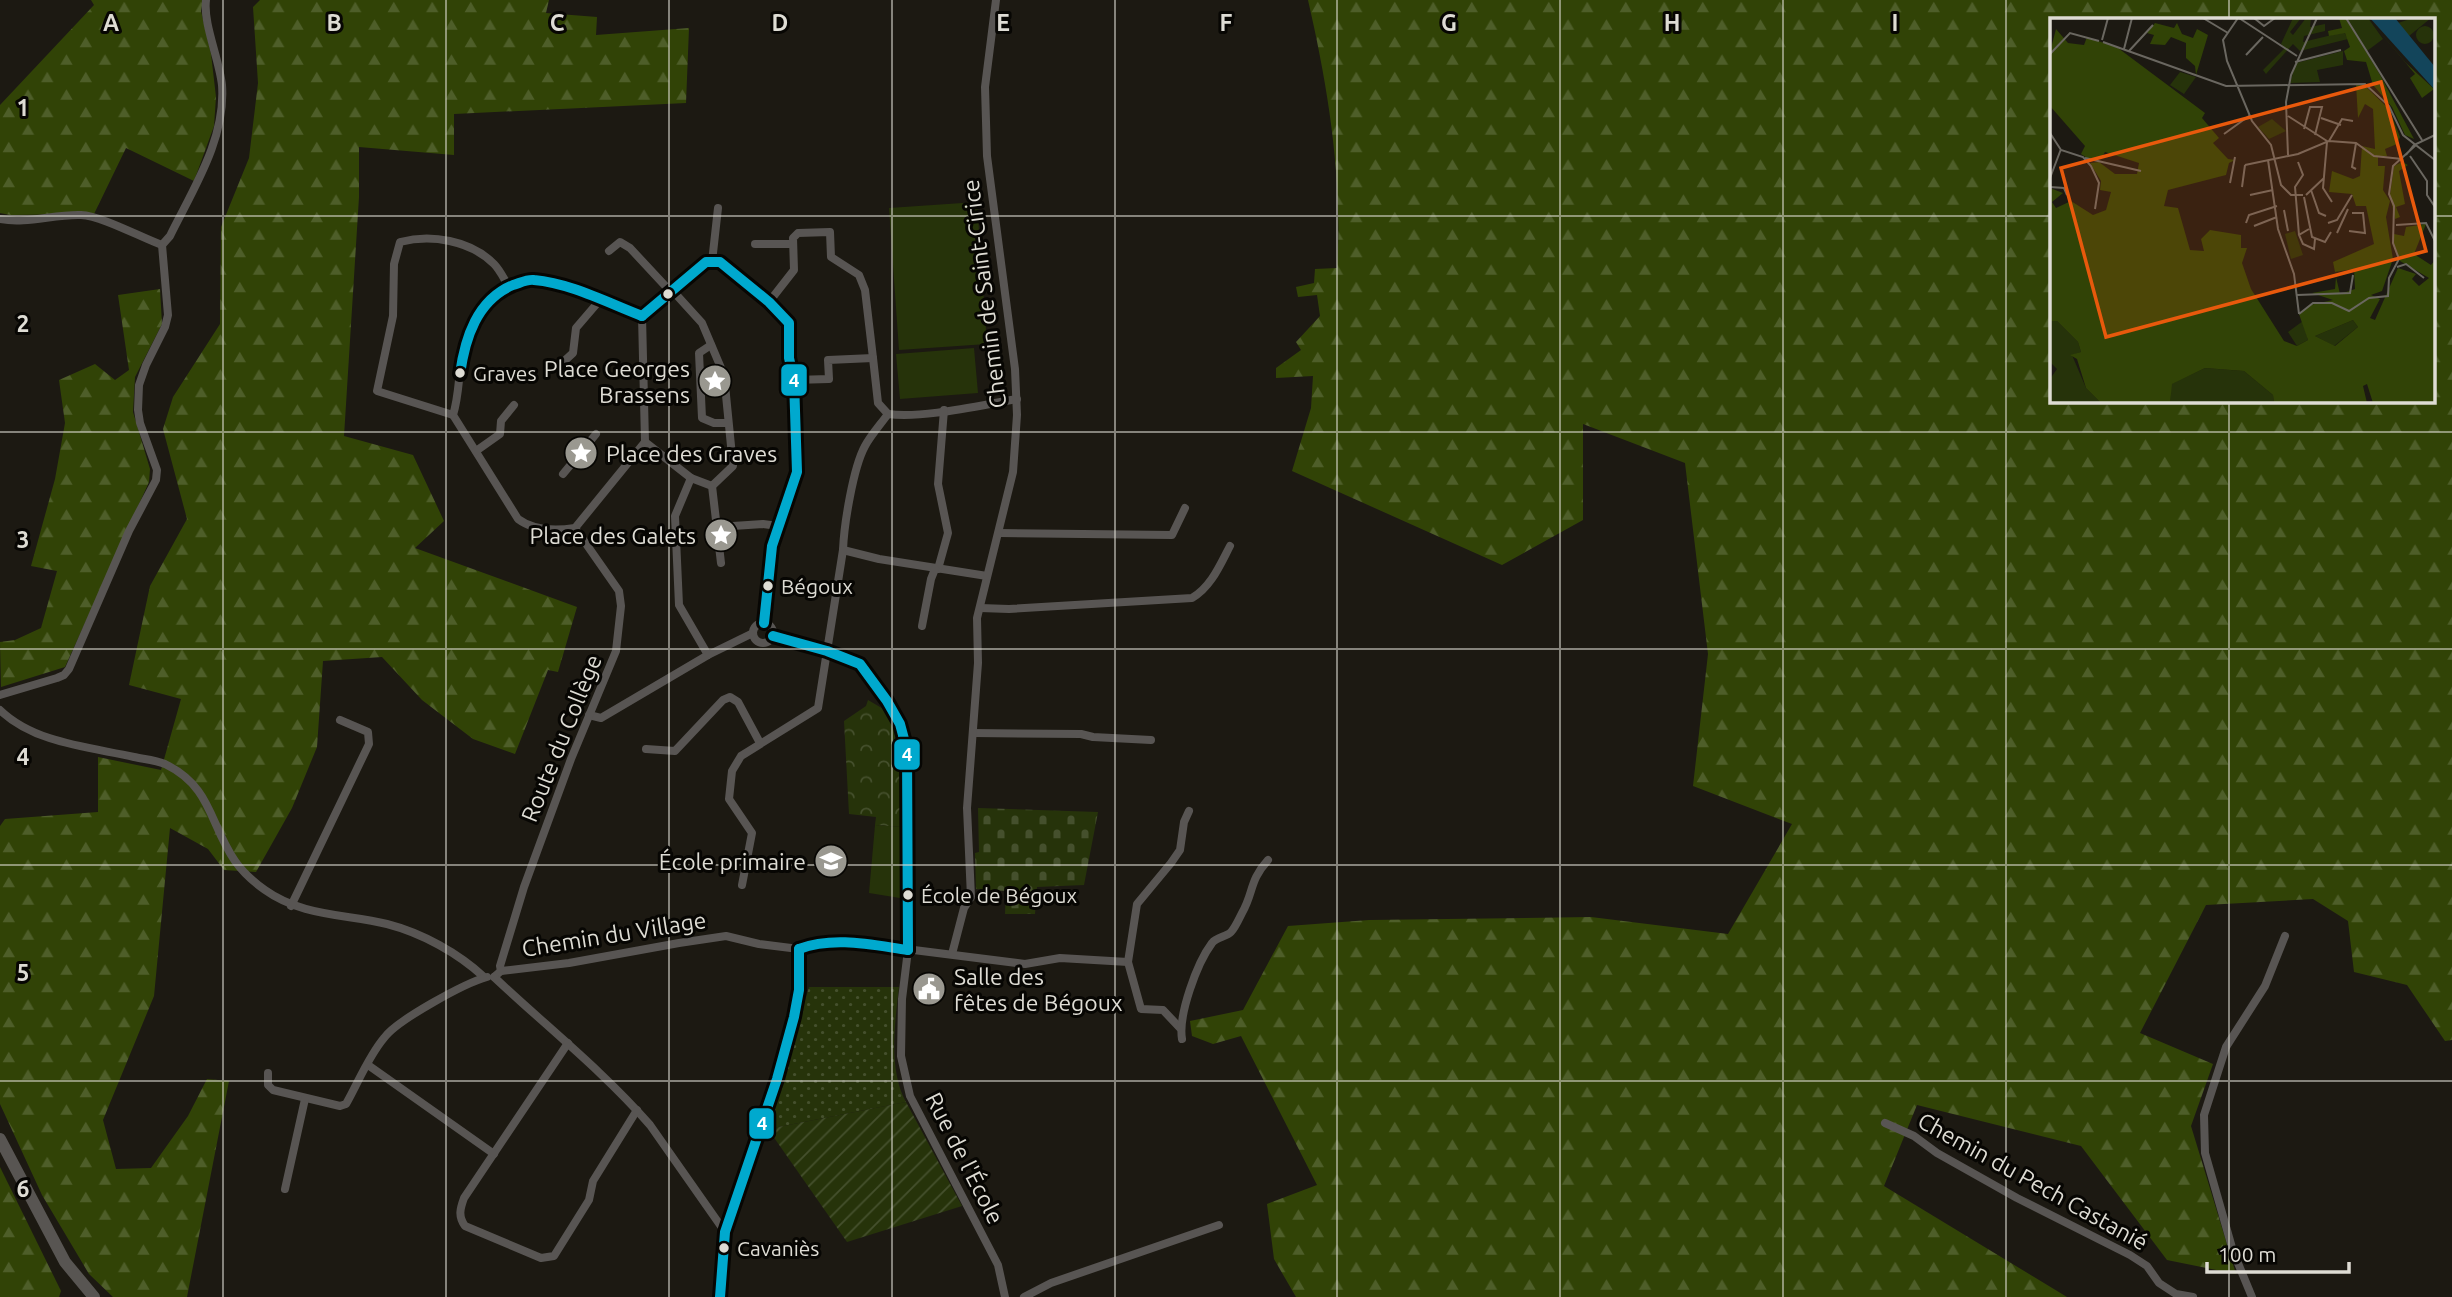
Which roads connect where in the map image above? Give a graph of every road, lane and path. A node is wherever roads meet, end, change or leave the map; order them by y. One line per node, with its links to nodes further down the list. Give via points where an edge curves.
1 (206, 0): 7 (street, via 222,87 220,119 213,147)
2 (996, 0): 19 (street, Chemin de Saint-Cirice, via 985,87 987,156)
3 (718, 208): 9 (street)
4 (0, 219): 7 (street, via 83,215)
5 (755, 244): 6 (street)
6 (793, 244): 13 (street, via 794,270); 16 (street, via 798,233 830,232 831,257 859,275 865,290)
7 (162, 245): 48 (street, via 168,315 139,385 138,410 156,480 128,531 69,669 57,678)
8 (609, 251): 11 (street, via 620,242 631,248)
9 (712, 262): 11 (street, via 706,261); 13 (street, via 720,262)
10 (509, 287): 12 (street, via 539,279); 23 (street, via 485,304 474,323 464,347); 23 (street, via 495,265 465,245 444,240 400,242 394,264 393,316 377,391)
11 (671, 290): 14 (street); 15 (street, via 702,323)
12 (600, 300): 14 (street); 17 (street, via 576,328 573,353)
13 (769, 302): 18 (street, via 789,323)
14 (642, 316): 26 (street)
15 (710, 345): 24 (street, via 724,375); 24 (street, via 699,353 702,418)
16 (873, 358): 18 (street, via 828,360 829,379); 22 (street, via 878,403)
17 (561, 364)
18 (794, 380): 32 (street, via 797,472)
19 (1017, 399): 21 (street); 35 (street, Chemin de Saint-Cirice, via 1013,472)
20 (514, 405): 27 (street, via 501,421 500,434)
21 (944, 410): 22 (street); 39 (street, via 938,484 948,533)
22 (888, 414): 37 (street, via 864,447)
23 (453, 415): 27 (street)
24 (728, 423): 30 (street, via 733,466)
25 (596, 434): 28 (street)
26 (645, 442): 29 (street); 34 (street)
27 (476, 451): 34 (street, via 518,519 528,527)
28 (563, 474)
29 (691, 478): 30 (street); 47 (street, via 675,516 679,605)
30 (712, 486): 33 (street)
31 (1185, 508): 35 (street, via 1172,536)
32 (778, 526): 33 (street); 42 (street)
33 (718, 527): 38 (street)
34 (575, 528): 50 (street, Route du Collège, via 619,591 621,606 616,651)
35 (999, 533): 40 (street, Chemin de Saint-Cirice)
36 (1230, 546): 41 (street, via 1212,579 1192,598)
37 (843, 550): 39 (street); 46 (street)
38 (721, 563)
39 (936, 569): 40 (street); 43 (street)
40 (987, 576): 41 (street, Chemin de Saint-Cirice)
41 (980, 608): 52 (street, Chemin de Saint-Cirice)
42 (764, 623): 44 (street); 45 (street, via 772,628)
43 (922, 626)
44 (753, 633): 45 (street, via 762,644); 47 (street)
45 (773, 636): 46 (street, Rue de l'École)
46 (827, 651): 54 (street, via 818,708); 62 (street, Rue de l'École, via 860,664 900,724 908,750)
47 (708, 655): 50 (street, via 601,718)
48 (0, 695)
49 (0, 710): 59 (street, via 37,733 163,764 188,779 206,800 236,863 264,890)
50 (589, 715): 65 (street, Route du Collège, via 524,887)
51 (340, 720): 59 (street, via 368,732 369,744)
52 (973, 733): 53 (street); 63 (street, Chemin de Saint-Cirice, via 967,808 971,897)
53 (1151, 740)
54 (760, 743): 55 (street, via 738,702 730,697 675,751); 58 (street, via 741,756 729,788 729,799 752,833)
55 (646, 749)
56 (1189, 811): 64 (street, via 1180,849 1138,904)
57 (1268, 860): 67 (street, via 1256,873 1244,911 1231,932 1213,941 1192,983)
58 (742, 885)
59 (291, 906): 66 (street, via 387,924 427,939)
60 (2284, 936): 85 (street, via 2265,986 2227,1046 2204,1115 2206,1153 2233,1251)
61 (800, 949): 62 (street, Chemin du Village, via 811,943); 65 (street, Chemin du Village, via 726,936); 79 (street, via 792,1026)
62 (908, 950): 63 (street, Chemin du Village); 82 (street, Rue de l'École, via 901,1056 910,1096 998,1265)
63 (952, 954): 64 (street, Chemin du Village, via 1025,964 1060,958)
64 (1128, 962): 67 (street, via 1141,1009 1163,1010)
65 (501, 971): 66 (street, Chemin du Village)
66 (489, 977): 69 (street); 70 (street, Chemin du Village, via 392,1028)
67 (1180, 1028): 68 (street)
68 (1182, 1040)
69 (568, 1043): 73 (street); 76 (street)
70 (368, 1065): 72 (street, Chemin du Village, via 346,1104); 76 (street)
71 (268, 1073): 72 (street, via 273,1090)
72 (305, 1099): 77 (street)
73 (637, 1110): 76 (street, via 554,1256 547,1258 465,1226 460,1219 464,1198); 79 (street)
74 (1885, 1123): 84 (street, Chemin du Pech Castanié, via 2130,1255 2176,1294)
75 (0, 1139): 80 (main road, via 65,1262)
76 (494, 1154)
77 (285, 1189)
78 (1219, 1225): 83 (street, via 1051,1283)
79 (725, 1232): 81 (street)
80 (94, 1297)
81 (720, 1297)
82 (1005, 1297)
83 (1024, 1297)
84 (2193, 1297)
85 (2252, 1297)

